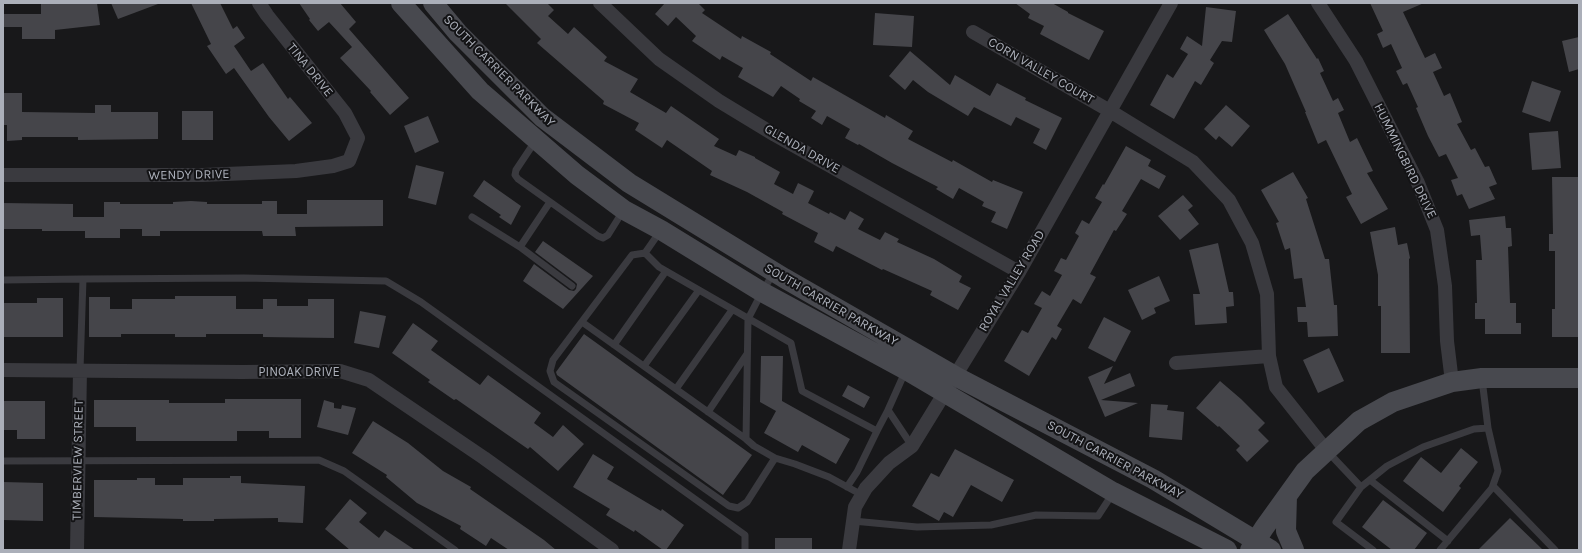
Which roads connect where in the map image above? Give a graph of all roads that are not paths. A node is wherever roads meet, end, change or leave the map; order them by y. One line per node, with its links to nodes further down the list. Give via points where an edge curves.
1 (259, 3): 11 (street, TINA DRIVE, via 345,113)
2 (401, 3): 10 (main road, SOUTH CARRIER PARKWAY, via 480,92)
3 (433, 3): 9 (main road, SOUTH CARRIER PARKWAY, via 458,33)
4 (1172, 3): 8 (street, ROYAL VALLEY ROAD)
5 (1318, 3): 41 (street, HUMMINGBIRD DRIVE, via 1356,61 1418,183 1437,230 1445,286 1447,341)
6 (605, 4): 21 (street, GLENDA DRIVE, via 659,59 719,101)
7 (973, 32): 8 (street, CORN VALLEY COURT)
8 (1110, 111): 21 (street, ROYAL VALLEY ROAD); 32 (street, CORN VALLEY COURT, via 1193,162 1229,200 1252,243 1267,294)
9 (542, 117): 10 (main road); 20 (main road, SOUTH CARRIER PARKWAY, via 629,184)
10 (532, 136): 13 (lane, via 515,175); 14 (main road, SOUTH CARRIER PARKWAY, via 577,175)
11 (358, 138): 12 (street, WENDY DRIVE, via 349,160 333,166 296,171 203,176)
12 (3, 175)
13 (550, 202): 14 (lane, via 603,238 608,235); 17 (lane)
14 (624, 210): 16 (main road, SOUTH CARRIER PARKWAY)
15 (472, 217): 17 (lane)
16 (661, 230): 18 (lane); 26 (main road, SOUTH CARRIER PARKWAY)
17 (520, 247): 24 (lane)
18 (645, 253): 19 (lane); 29 (lane, via 632,255)
19 (666, 271): 25 (lane); 30 (lane)
20 (775, 272): 26 (lane); 38 (main road, SOUTH CARRIER PARKWAY)
21 (1019, 272): 38 (street, ROYAL VALLEY ROAD)
22 (83, 279): 23 (lane); 36 (lane); 67 (lane, via 244,278 386,281 420,302 745,535)
23 (3, 280)
24 (572, 286)
25 (699, 290): 27 (lane); 34 (lane)
26 (762, 292): 28 (lane); 37 (main road, SOUTH CARRIER PARKWAY)
27 (732, 310): 28 (lane); 42 (lane)
28 (748, 319): 31 (lane); 47 (lane, via 791,343 802,391)
29 (582, 322): 30 (lane); 51 (lane, via 553,360 550,371 554,382 682,473 730,506 738,508 747,502)
30 (614, 345): 34 (lane)
31 (747, 354): 45 (lane); 48 (lane)
32 (1269, 356): 33 (street); 50 (street, CORN VALLEY COURT, via 1276,387)
33 (1176, 363)
34 (644, 366): 42 (lane)
35 (3, 370): 36 (street, PINOAK DRIVE)
36 (80, 370): 52 (street, TIMBERVIEW STREET); 66 (street, PINOAK DRIVE, via 340,370 369,380 484,458)
37 (906, 370): 43 (main road, SOUTH CARRIER PARKWAY); 44 (lane)
38 (955, 376): 43 (street, ROYAL VALLEY ROAD); 63 (main road, SOUTH CARRIER PARKWAY, via 1153,479)
39 (1482, 378): 40 (main road); 41 (main road); 46 (lane)
40 (1579, 378)
41 (1452, 382): 50 (main road, via 1393,402 1359,421)
42 (676, 389): 45 (lane)
43 (944, 393): 49 (street, ROYAL VALLEY ROAD); 58 (main road, SOUTH CARRIER PARKWAY)
44 (888, 410): 47 (lane); 49 (lane)
45 (708, 412): 48 (lane)
46 (1488, 428): 54 (lane, via 1474,429 1423,447 1387,466); 55 (lane, via 1498,472)
47 (877, 431): 56 (lane)
48 (746, 439): 51 (lane)
49 (912, 446): 59 (street, ROYAL VALLEY ROAD, via 889,463)
50 (1326, 450): 57 (lane); 60 (main road)
51 (774, 458): 56 (lane, via 816,472)
52 (78, 460): 53 (lane); 64 (street, TIMBERVIEW STREET); 65 (lane, via 319,460 344,471)
53 (3, 461)
54 (1370, 480): 57 (lane); 62 (lane)
55 (1493, 486): 62 (lane); 73 (lane)
56 (847, 487): 59 (lane)
57 (1361, 487): 71 (lane, via 1336,522)
58 (1113, 492): 61 (lane, via 1098,516 1036,515 991,525 917,527); 69 (main road, SOUTH CARRIER PARKWAY)
59 (862, 495): 61 (street, ROYAL VALLEY ROAD, via 855,507)
60 (1287, 496): 63 (main road); 70 (main road, via 1286,531)
61 (853, 521): 68 (street, ROYAL VALLEY ROAD)
62 (1448, 541): 72 (lane)
63 (1259, 547)
64 (77, 550)
65 (455, 550)
66 (612, 550)
67 (746, 550)
68 (849, 550)
69 (1227, 550)
70 (1294, 550)
71 (1373, 550)
72 (1440, 550)
73 (1555, 550)

